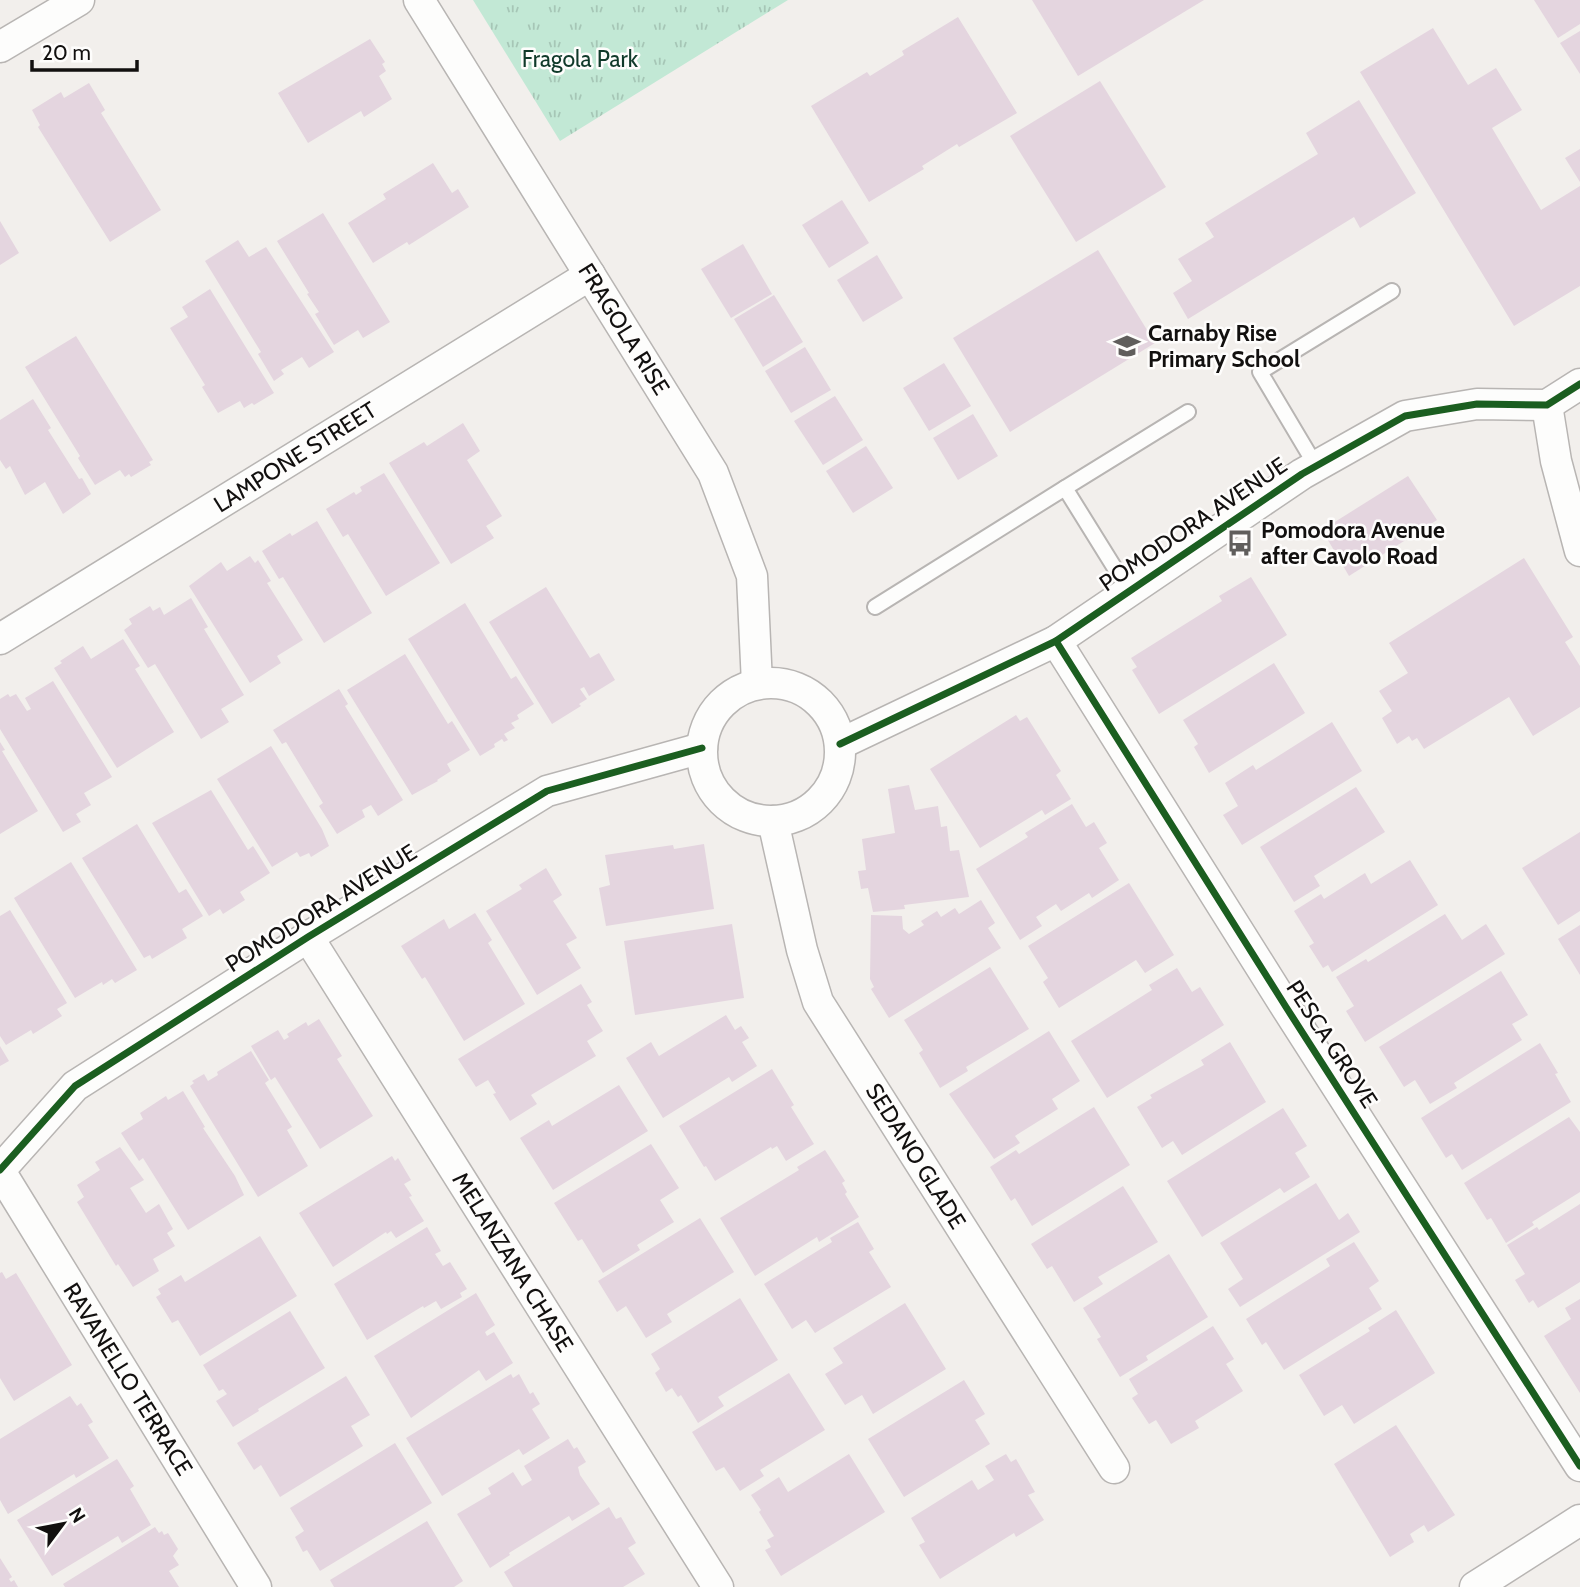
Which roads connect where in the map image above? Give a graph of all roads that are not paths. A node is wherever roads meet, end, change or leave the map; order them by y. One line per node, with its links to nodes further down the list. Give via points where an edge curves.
1 (79, 0): 3 (street)
2 (419, 0): 4 (street, FRAGOLA RISE)
3 (0, 47)
4 (590, 275): 14 (street, LAMPONE STREET); 16 (street, FRAGOLA RISE, via 713,473 752,576)
5 (1392, 291): 9 (lane, via 1260,372)
6 (1580, 384): 7 (street)
7 (1546, 405): 9 (street, POMODORA AVENUE, via 1477,404 1405,416); 11 (street)
8 (1188, 412): 10 (lane)
9 (1316, 466): 12 (street, POMODORA AVENUE)
10 (1065, 488): 12 (lane); 13 (lane)
11 (1580, 551)
12 (1129, 591): 15 (street, POMODORA AVENUE)
13 (875, 607)
14 (0, 639)
15 (1056, 641): 17 (street, POMODORA AVENUE); 22 (street, PESCA GROVE)
16 (757, 684): 17 (street, via 780,683 802,690 834,722); 18 (street, via 736,692 719,707 707,726)
17 (840, 744): 19 (street, via 839,767 830,789 795,817)
18 (702, 748): 19 (street, via 704,771 730,808 750,818); 20 (street, POMODORA AVENUE, via 547,791)
19 (773, 821): 23 (street, SEDANO GLADE, via 818,1002)
20 (309, 937): 21 (street, POMODORA AVENUE, via 75,1086); 26 (street, MELANZANA CHASE)
21 (0, 1171): 25 (street, RAVANELLO TERRACE)
22 (1580, 1466)
23 (1114, 1468)
24 (1580, 1521): 27 (street)
25 (256, 1587)
26 (718, 1587)
27 (1475, 1587)

